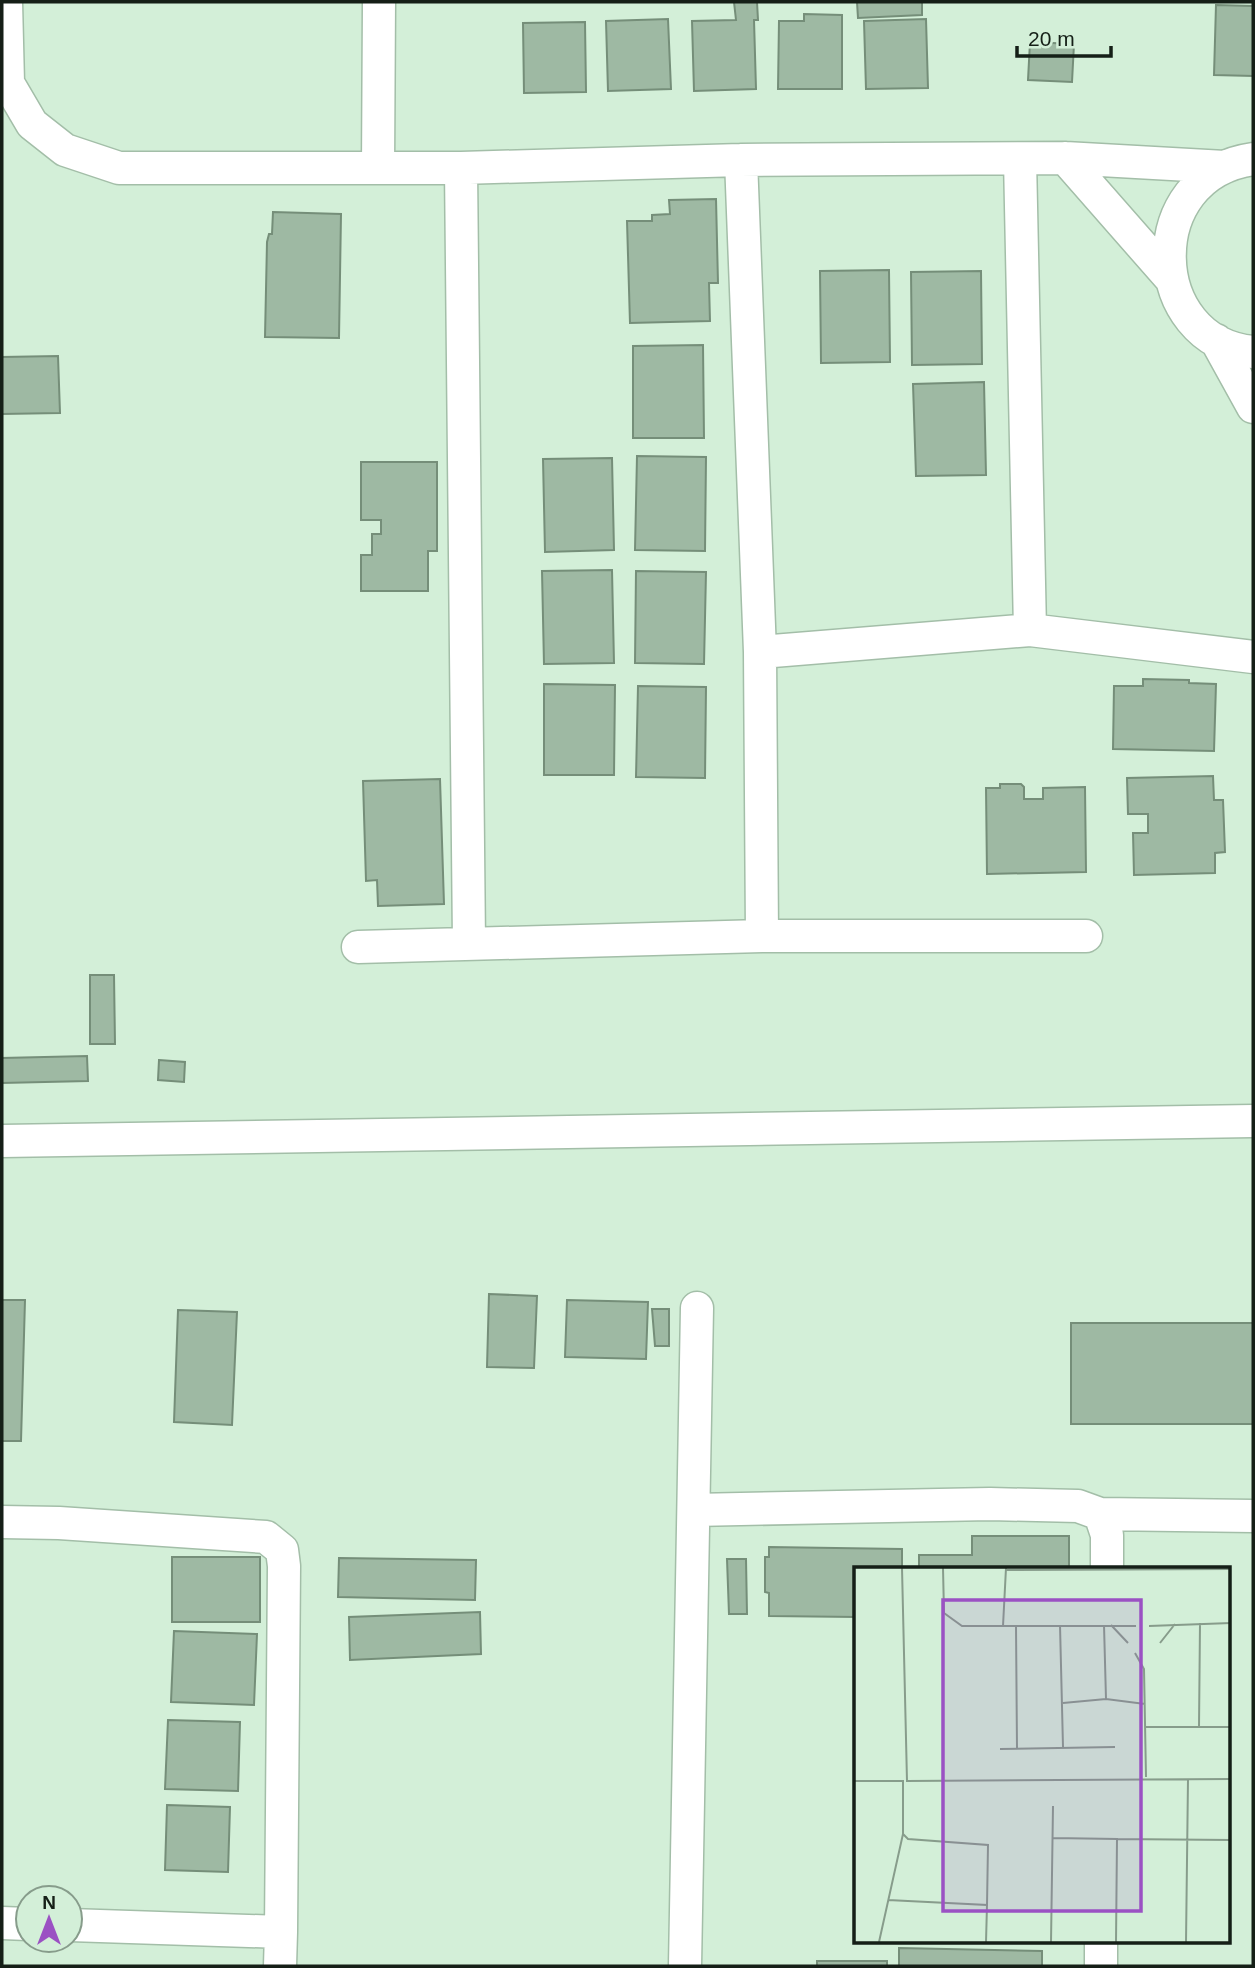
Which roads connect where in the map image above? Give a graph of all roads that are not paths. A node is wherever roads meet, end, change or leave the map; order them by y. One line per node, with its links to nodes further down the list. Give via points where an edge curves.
1 (6, 2): 7 (street, via 8,83 32,124 65,150 119,168)
2 (379, 2): 7 (street)
3 (1065, 158): 4 (street); 6 (street); 9 (street)
4 (1020, 159): 5 (street); 13 (street)
5 (741, 160): 8 (street); 14 (street)
6 (1239, 163): 9 (street, via 1197,187 1177,214 1170,236)
7 (378, 168): 8 (street)
8 (461, 168): 18 (street)
9 (1171, 280): 10 (street, via 1181,304)
10 (1216, 340): 11 (street); 12 (street)
11 (1253, 352)
12 (1253, 407)
13 (1030, 630): 14 (street); 15 (street)
14 (760, 652): 16 (street)
15 (1253, 657)
16 (762, 936): 17 (street); 18 (street)
17 (1086, 936)
18 (469, 943): 19 (street)
19 (358, 947)
20 (1253, 1121): 21 (street)
21 (2, 1141)
22 (697, 1308): 23 (street)
23 (694, 1510): 24 (street, via 990,1504 1078,1506); 32 (street)
24 (1100, 1514): 25 (street); 27 (street, via 1107,1535)
25 (1253, 1517)
26 (2, 1522): 29 (street, via 266,1537 282,1550)
27 (1107, 1567)
28 (84, 1926): 29 (street)
29 (281, 1932): 31 (street)
30 (1101, 1944): 33 (street)
31 (280, 1966)
32 (685, 1966)
33 (1101, 1966)

